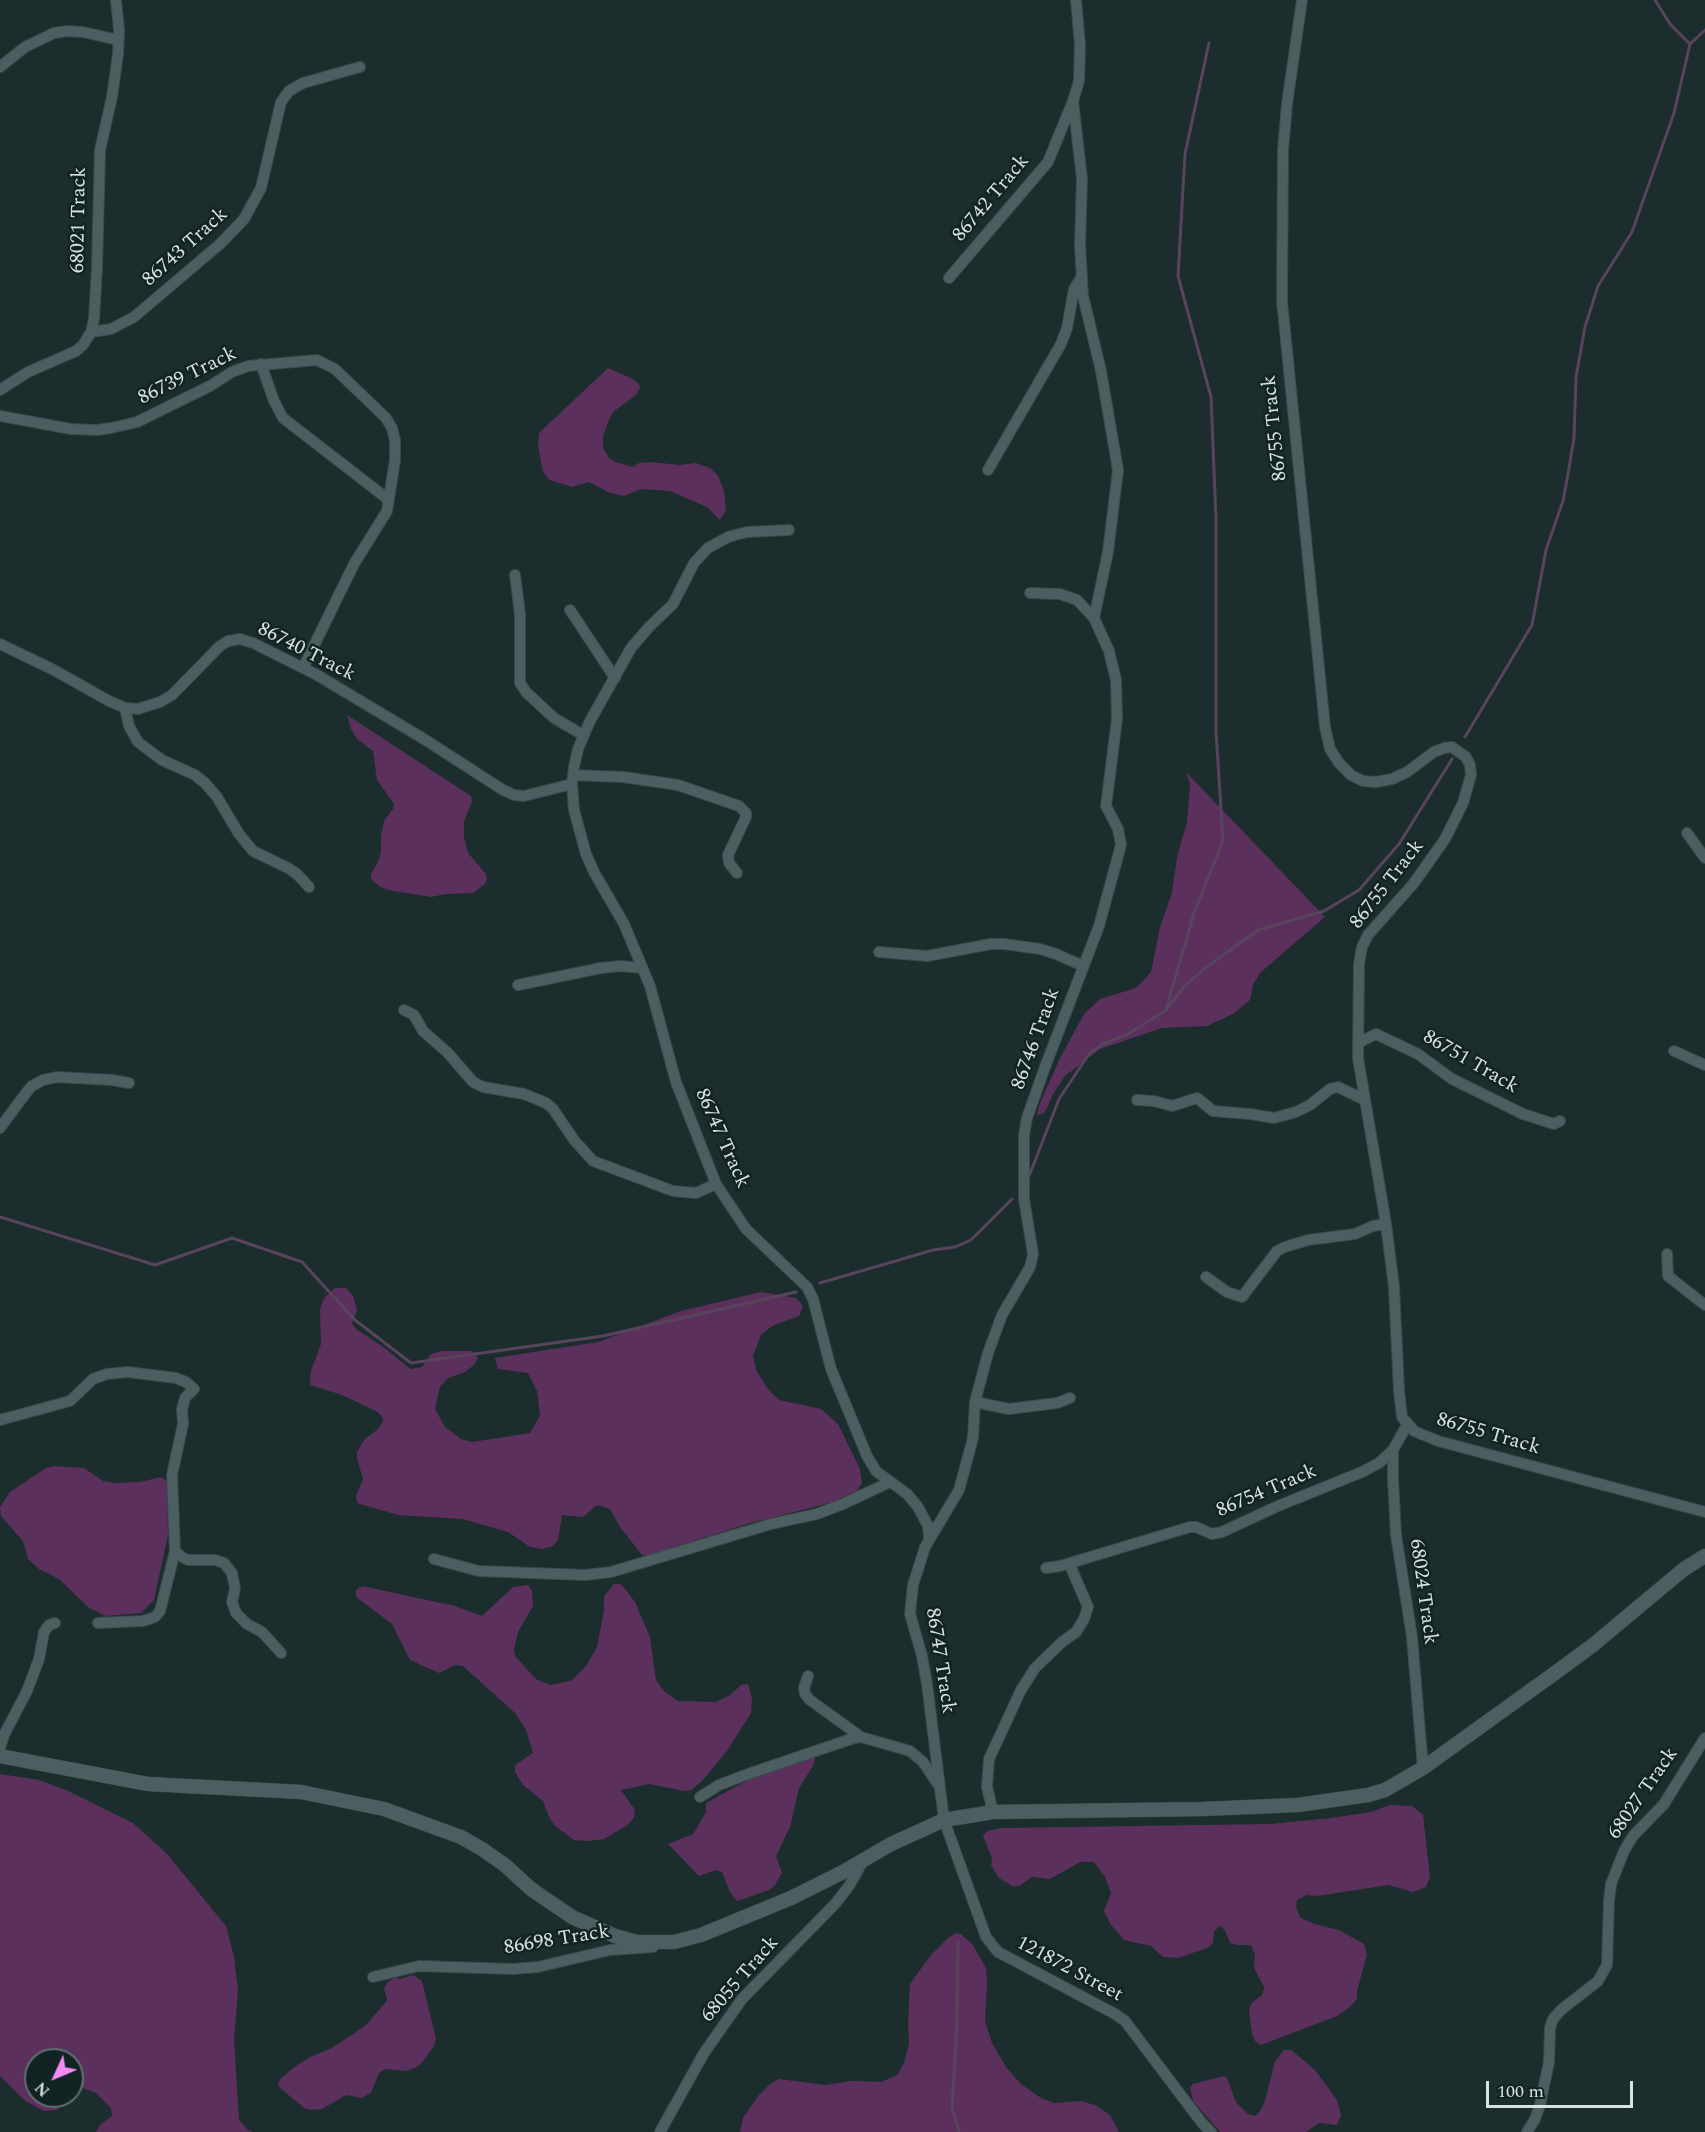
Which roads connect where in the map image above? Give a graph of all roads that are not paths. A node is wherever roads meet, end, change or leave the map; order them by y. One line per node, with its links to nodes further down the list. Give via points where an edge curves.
1 (117, 0): 4 (street, 68021 Track)
2 (1076, 0): 7 (street, 86742 Track, via 1080,68)
3 (1302, 0): 36 (street, 86755 Track, via 1283,150 1281,301 1325,727 1339,763 1363,781 1392,779 1444,748 1452,747 1470,765 1463,803 1445,839 1362,947)
4 (118, 40): 5 (street, via 83,32 54,33 25,47); 10 (street, 68021 Track, via 112,97 100,150 97,278)
5 (0, 67)
6 (360, 67): 10 (street, 86743 Track, via 303,83 289,91 281,102 261,188 244,219 134,317 111,329)
7 (1073, 101): 8 (street, 86742 Track, via 1041,171); 9 (street, via 1082,179)
8 (949, 278)
9 (1081, 278): 14 (street, via 1074,289 1061,344); 20 (street, via 1118,470 1108,552)
10 (91, 332): 12 (street, via 76,351 28,372)
11 (261, 364): 13 (street, 86739 Track, via 239,369 137,422 111,428 71,429); 15 (street, via 283,418); 15 (street, 86739 Track, via 307,359 326,363 386,418 395,440)
12 (0, 390)
13 (0, 416)
14 (988, 470)
15 (389, 500): 22 (street, 86739 Track)
16 (789, 530): 23 (street, 86747 Track, via 747,532 708,548 689,572 673,604 639,638)
17 (515, 575): 25 (street, via 520,614 520,683 554,718)
18 (1030, 593): 20 (street, 86746 Track, via 1069,596)
19 (570, 610): 23 (street)
20 (1094, 618): 32 (street, 86746 Track, via 1109,651 1116,680 1116,742 1106,798 1121,845 1107,901)
21 (0, 644): 24 (street)
22 (303, 668): 24 (street, 86740 Track, via 253,643 228,641 172,694 138,709); 26 (street, 86740 Track, via 514,795 524,796)
23 (615, 678): 25 (street, 86747 Track)
24 (124, 708): 30 (street, via 138,742 205,783 253,851 288,868)
25 (583, 735): 26 (street, 86747 Track)
26 (572, 779): 29 (street, 86740 Track, via 623,777 678,785 739,806 746,813 744,822 728,855); 33 (street, 86747 Track, via 574,810 586,854 624,924)
27 (1687, 833): 28 (street)
28 (1705, 858)
29 (737, 873)
30 (309, 887)
31 (879, 952): 32 (street, via 927,956 991,944 1040,949)
32 (1083, 966): 50 (street, 86746 Track, via 1024,1135 1024,1199 1033,1254 1030,1267 996,1329)
33 (642, 968): 34 (street, via 601,968); 44 (street, 86747 Track, via 676,1082)
34 (518, 985)
35 (404, 1010): 44 (street, via 414,1016 473,1082 546,1103 593,1161 660,1188 696,1193)
36 (1358, 1043): 41 (street, 86755 Track); 42 (street, 86751 Track, via 1376,1034 1418,1054 1452,1079 1523,1114 1554,1124)
37 (1674, 1051): 38 (street)
38 (1705, 1065)
39 (129, 1083): 43 (street, via 44,1080 26,1093)
40 (1137, 1100): 41 (street, via 1172,1106 1197,1098 1213,1111 1274,1119 1310,1105 1338,1087)
41 (1365, 1100): 45 (street, 86755 Track)
42 (1560, 1121)
43 (0, 1128)
44 (716, 1184): 54 (street, 86747 Track, via 746,1229 807,1287 831,1369 867,1456 876,1471)
45 (1386, 1224): 47 (street, via 1356,1234 1308,1240 1277,1251 1242,1297); 52 (street, 86755 Track, via 1394,1287 1399,1391 1402,1417)
46 (1667, 1254): 48 (street, via 1668,1276)
47 (1206, 1277)
48 (1705, 1305)
49 (1070, 1398): 50 (street, via 1009,1409)
50 (975, 1402): 56 (street, 86746 Track, via 973,1438 959,1490)
51 (0, 1419): 57 (street, via 70,1401 93,1378 107,1374 128,1372 186,1382 194,1389 185,1398 182,1409 183,1424 172,1474)
52 (1407, 1425): 53 (street); 55 (street, 86755 Track, via 1438,1441)
53 (1393, 1450): 60 (street, 86754 Track, via 1362,1472 1222,1532 1212,1534 1190,1527); 70 (street, 68024 Track, via 1396,1535 1412,1637)
54 (890, 1482): 56 (street, 86747 Track, via 918,1507); 59 (street, via 817,1514 777,1522 611,1572 585,1575 479,1571)
55 (1705, 1512)
56 (929, 1537): 71 (street, 86747 Track, via 913,1585 910,1614 927,1684)
57 (175, 1551): 63 (street, via 160,1611 155,1617); 64 (street, via 188,1560 224,1563 232,1573 236,1613 262,1632)
58 (1705, 1556): 70 (street, via 1593,1645)
59 (434, 1559)
60 (1070, 1563): 61 (street, 86754 Track); 73 (street, via 1088,1607 1076,1632 1035,1668 989,1759 987,1787)
61 (1046, 1568)
62 (55, 1623): 68 (street, via 44,1632 27,1691)
63 (98, 1623)
64 (281, 1653)
65 (808, 1676): 66 (street, via 804,1688 810,1700)
66 (861, 1737): 71 (street, via 910,1751); 72 (street, via 748,1774)
67 (1705, 1740): 80 (street, 68027 Track, via 1664,1804 1624,1851 1611,1884 1606,1965 1598,1981 1553,2019 1540,2105)
68 (0, 1748)
69 (0, 1756): 76 (street, via 148,1784 302,1792 384,1809 461,1837 482,1849 572,1917 615,1936)
70 (1423, 1768): 73 (street, via 1385,1790 1298,1805)
71 (939, 1786): 74 (street, 86747 Track)
72 (700, 1797)
73 (993, 1812): 74 (street)
74 (944, 1820): 75 (street); 79 (street, 121872 Street, via 991,1945 1125,2021)
75 (863, 1860): 76 (street, via 791,1898); 78 (street, 68055 Track, via 835,1904 731,2014)
76 (674, 1942): 77 (street, 86698 Track, via 521,1968 418,1966)
77 (373, 1977)
78 (660, 2132)
79 (1211, 2132)
80 (1527, 2132)

